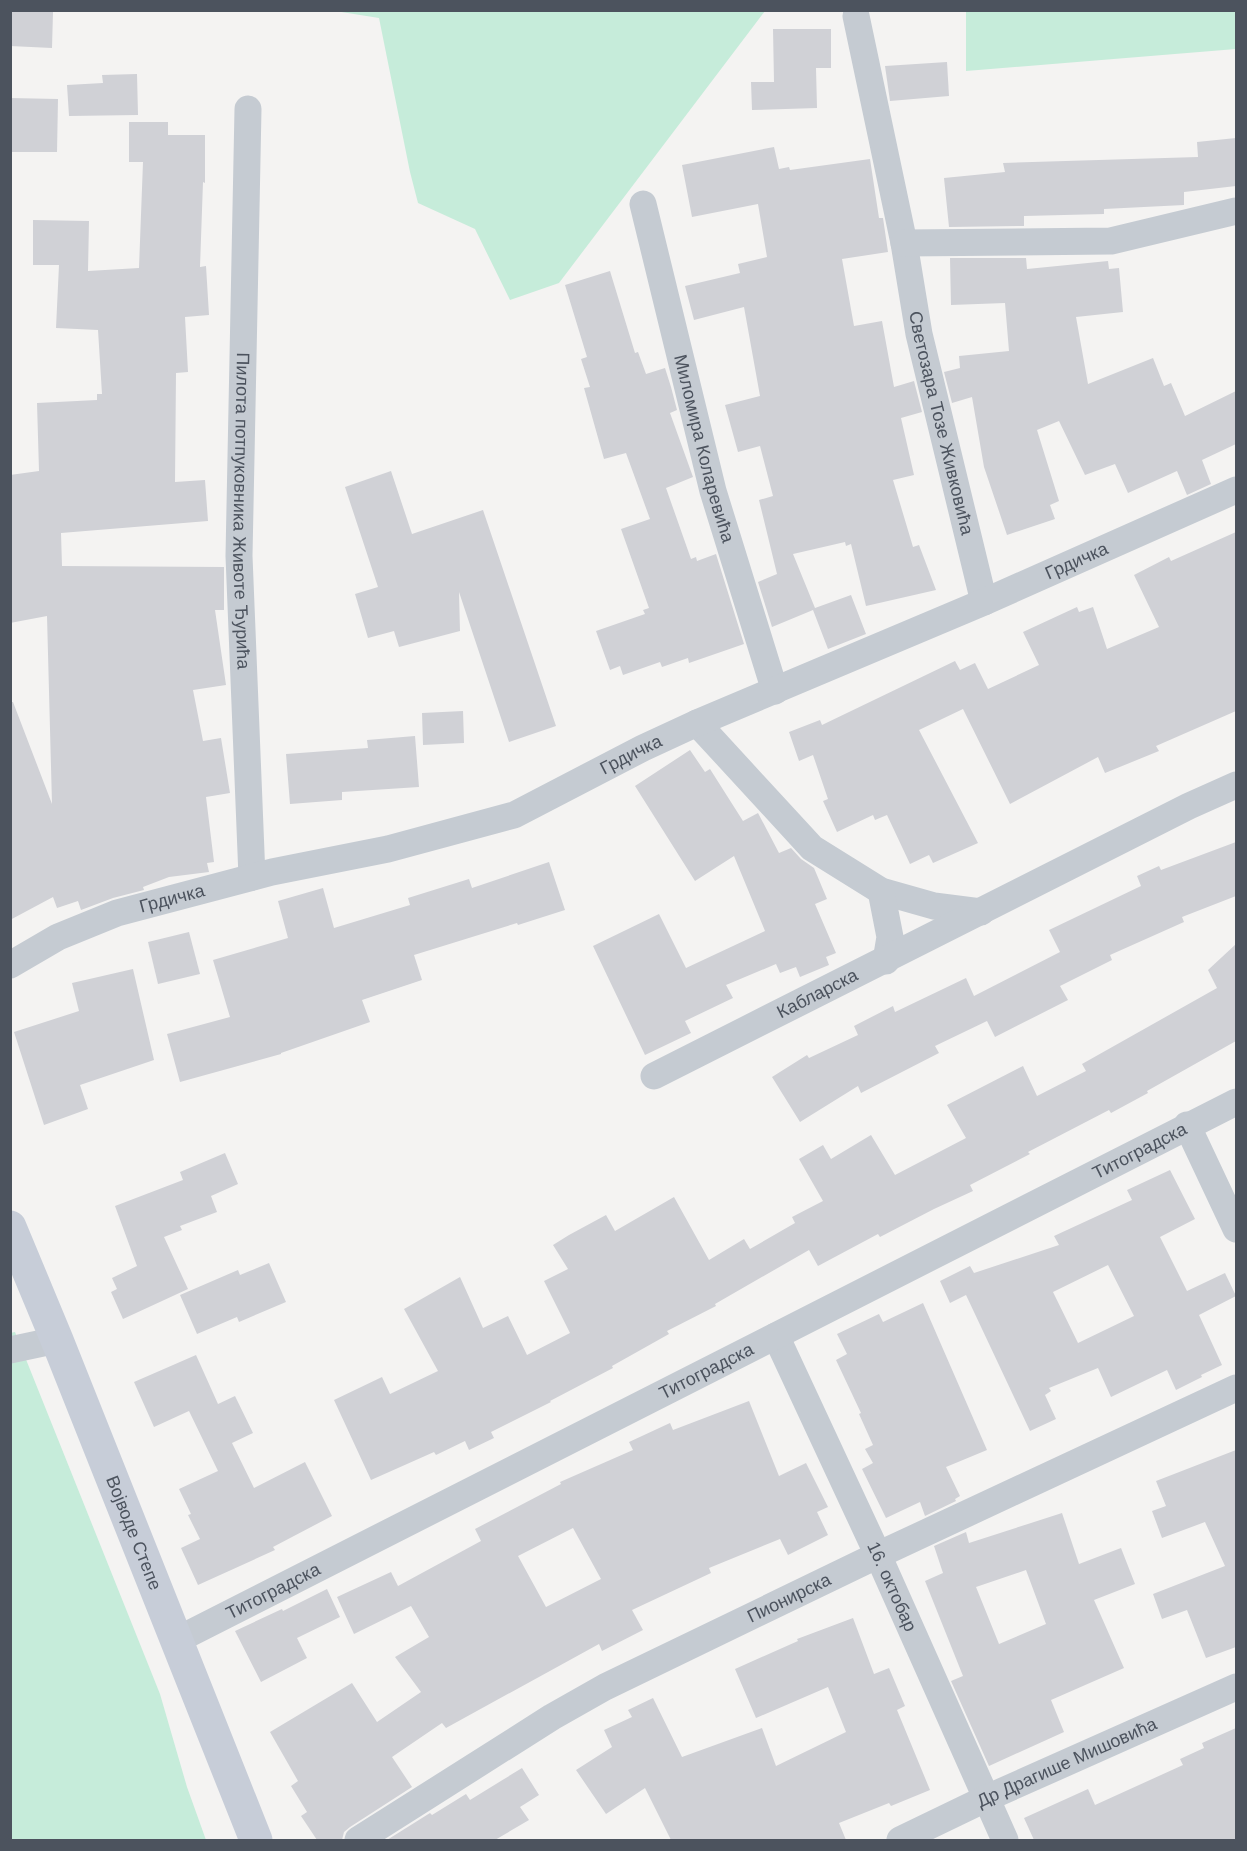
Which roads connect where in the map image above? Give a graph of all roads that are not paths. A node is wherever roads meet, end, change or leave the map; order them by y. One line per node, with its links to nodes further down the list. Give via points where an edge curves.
1 (856, 16): 5 (street, Светозара Тозе Живковића)
2 (248, 110): 11 (street, Пилота потпуковника Животе Ђурића, via 239,556)
3 (643, 204): 8 (street, Миломира Коларевића, via 713,491)
4 (1236, 211): 5 (street, via 1111,241)
5 (904, 243): 7 (street, Светозара Тозе Живковића, via 919,334)
6 (1236, 490): 7 (street, Грдичка)
7 (984, 602): 8 (street, Грдичка)
8 (775, 691): 9 (street, Грдичка)
9 (697, 723): 11 (street, Грдичка, via 514,815 388,849); 12 (street, via 812,848)
10 (1236, 784): 13 (street, Кабларска)
11 (252, 877): 15 (street, Грдичка, via 117,913 58,937)
12 (881, 891): 13 (street, via 934,906); 14 (street, via 890,937)
13 (981, 912): 14 (street, Кабларска)
14 (886, 961): 16 (street, Кабларска)
15 (10, 965)
16 (654, 1076)
17 (1236, 1102): 18 (street, Титоградска)
18 (1187, 1125): 20 (street); 21 (street, Титоградска)
19 (10, 1227): 22 (street, Војводе Степе)
20 (1236, 1229)
21 (776, 1336): 25 (street, 16. октобар); 26 (street, Титоградска)
22 (57, 1340): 23 (street); 26 (street, Војводе Степе)
23 (10, 1350)
24 (1236, 1388): 25 (street, Пионирска)
25 (878, 1556): 28 (street, 16. октобар); 30 (street, Пионирска, via 604,1687)
26 (176, 1641): 29 (street, Војводе Степе)
27 (1236, 1687): 28 (street, Др Драгише Мишовића)
28 (987, 1798): 31 (street, Др Драгише Мишовића); 32 (street, 16. октобар)
29 (256, 1840)
30 (358, 1840)
31 (900, 1840)
32 (1005, 1840)

